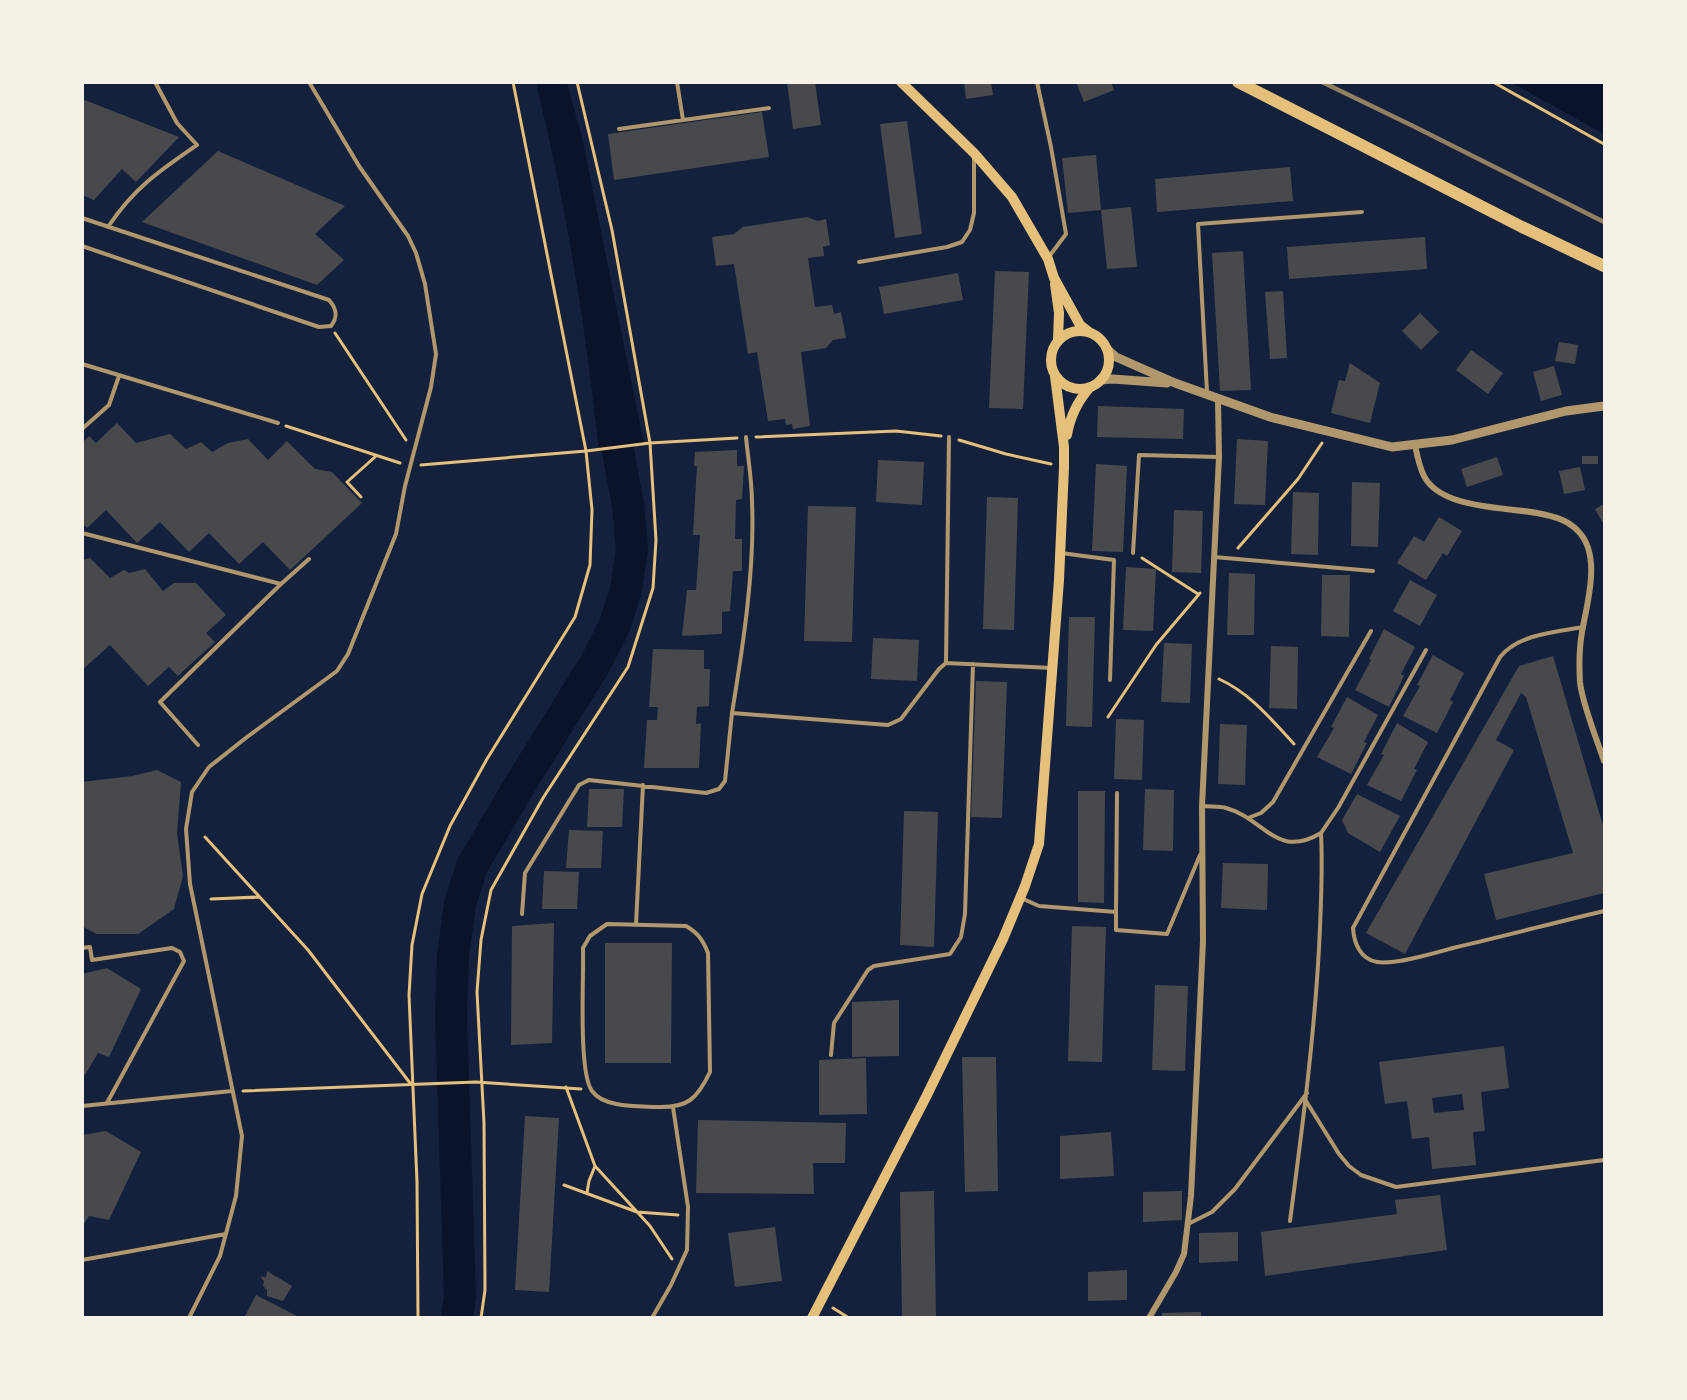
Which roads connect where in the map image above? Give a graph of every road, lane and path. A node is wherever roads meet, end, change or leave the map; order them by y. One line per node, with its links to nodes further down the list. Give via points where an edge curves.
1 (156, 82): 17 (lane, via 177,123 197,146 154,174 123,204)
2 (309, 82): 44 (lane, via 359,166 408,236 425,284 436,354)
3 (513, 82): 45 (path)
4 (577, 82): 41 (path, via 612,230)
5 (677, 82): 11 (lane)
6 (901, 82): 14 (main road)
7 (1037, 82): 19 (lane, via 1066,234)
8 (1238, 82): 21 (highway)
9 (1493, 82): 13 (path)
10 (769, 108): 11 (lane)
11 (683, 120): 12 (lane)
12 (619, 129)
13 (1605, 144)
14 (974, 153): 19 (main road, via 1012,197); 20 (lane, via 974,213 962,242 947,248)
15 (1362, 212): 33 (lane, via 1198,224)
16 (82, 218): 17 (lane)
17 (108, 227): 23 (lane, via 329,300 336,315)
18 (82, 246): 23 (lane, via 319,327)
19 (1048, 259): 22 (main road)
20 (859, 262)
21 (1605, 266)
22 (1054, 278): 24 (main road, via 1080,325); 25 (main road)
23 (331, 326): 44 (path)
24 (1089, 332): 25 (main road, via 1072,332); 26 (main road)
25 (1058, 340): 29 (main road, via 1050,358)
26 (1106, 348): 30 (main road, via 1108,365); 31 (street, via 1116,357)
27 (82, 364): 28 (lane)
28 (119, 376): 36 (lane); 37 (lane, via 109,405)
29 (1055, 376): 32 (main road, via 1071,388); 43 (main road)
30 (1100, 380): 31 (street); 32 (main road)
31 (1175, 383): 33 (street)
32 (1090, 387): 43 (main road, via 1070,417)
33 (1207, 395): 34 (street)
34 (1218, 399): 38 (street); 46 (street)
35 (1605, 406): 42 (street)
36 (278, 423): 47 (path)
37 (82, 429)
38 (1329, 433): 42 (street, via 1392,447); 55 (path, via 1298,479)
39 (746, 437): 40 (path, via 896,431); 41 (path); 69 (lane, via 752,502 750,565)
40 (949, 437): 49 (path); 64 (lane)
41 (650, 443): 45 (path); 90 (path, via 656,540 653,588 628,667 543,798 491,890 481,940 477,992)
42 (1415, 445): 61 (street, via 1424,477 1440,493 1464,502 1551,516 1580,532 1587,545 1591,581)
43 (1064, 447): 49 (main road)
44 (414, 452): 48 (lane)
45 (586, 452): 48 (path); 91 (path, via 592,510 590,565 575,616 450,826 422,894 412,945 409,995)
46 (1219, 456): 53 (lane, via 1139,455); 54 (street)
47 (376, 457): 48 (path); 50 (path, via 347,482)
48 (410, 466): 93 (lane, via 396,534 348,654 337,671 209,767 192,792 186,829 190,884)
49 (1064, 467): 52 (main road)
50 (361, 497)
51 (82, 533): 59 (lane)
52 (1060, 553): 66 (main road); 68 (lane, via 1114,560)
53 (1133, 553): 60 (path)
54 (1214, 557): 55 (lane); 58 (street)
55 (1228, 558): 57 (lane)
56 (309, 559): 59 (lane)
57 (1373, 571)
58 (1213, 578): 60 (path); 67 (street)
59 (281, 584): 71 (lane, via 160,702)
60 (1198, 594): 70 (path, via 1156,645)
61 (1583, 627): 73 (street, via 1581,686); 84 (lane, via 1534,636 1508,648 1500,657 1353,928 1353,936 1370,960 1386,962)
62 (1371, 630): 72 (lane)
63 (1426, 650): 78 (lane)
64 (946, 663): 65 (lane); 69 (lane, via 901,719 888,725)
65 (973, 664): 66 (lane); 89 (lane, via 961,937 950,954 868,970 834,1023)
66 (1053, 668): 82 (main road, via 1039,844)
67 (1209, 674): 72 (path, via 1234,686 1258,705); 76 (street)
68 (1110, 680)
69 (732, 713): 74 (lane, via 725,781 719,789 706,793)
70 (1108, 717)
71 (198, 745)
72 (1302, 752): 77 (lane, via 1273,802 1261,813)
73 (1605, 761)
74 (643, 786): 86 (lane, via 589,780 579,785 525,873); 87 (lane)
75 (1117, 793): 85 (lane)
76 (1202, 806): 77 (lane, via 1226,808); 80 (street)
77 (1247, 818): 78 (lane, via 1285,842 1305,842)
78 (1321, 833): 95 (lane, via 1317,980)
79 (205, 837): 81 (path)
80 (1202, 850): 85 (lane, via 1167,934 1116,930); 107 (street, via 1203,940)
81 (260, 897): 83 (path); 91 (path, via 308,950)
82 (1020, 898): 85 (lane, via 1039,906); 111 (main road, via 930,1089)
83 (211, 899)
84 (1605, 911)
85 (1116, 912)
86 (522, 914)
87 (636, 924): 94 (lane, via 607,924 590,936 583,948 584,1068); 99 (lane, via 686,926 704,942 708,953 710,1072 689,1102)
88 (82, 948): 97 (lane, via 90,947 92,960 172,948 180,952 184,961)
89 (831, 1055)
90 (482, 1082): 91 (path); 92 (path); 114 (path, via 485,1290)
91 (412, 1084): 93 (path); 113 (path)
92 (566, 1088): 94 (path); 101 (path)
93 (232, 1091): 97 (lane); 108 (lane, via 242,1136 236,1196)
94 (592, 1091): 99 (lane, via 605,1101)
95 (1307, 1093): 96 (lane); 107 (lane, via 1235,1189 1212,1212)
96 (1306, 1101): 100 (lane, via 1349,1166 1361,1175 1396,1187); 106 (lane)
97 (107, 1103): 98 (lane)
98 (82, 1106)
99 (672, 1107): 105 (lane)
100 (1605, 1160)
101 (595, 1166): 103 (path); 104 (path)
102 (564, 1185): 103 (path)
103 (587, 1193): 104 (path)
104 (637, 1212): 105 (path); 110 (path)
105 (688, 1215): 110 (lane, via 687,1250)
106 (1290, 1221)
107 (1188, 1224): 118 (street, via 1184,1254)
108 (226, 1234): 109 (lane); 112 (lane, via 220,1256)
109 (82, 1260)
110 (678, 1270): 115 (lane)
111 (820, 1301): 116 (main road); 117 (path)
112 (189, 1317)
113 (418, 1317)
114 (481, 1317)
115 (652, 1317)
116 (812, 1317)
117 (849, 1317)
118 (1149, 1317)

